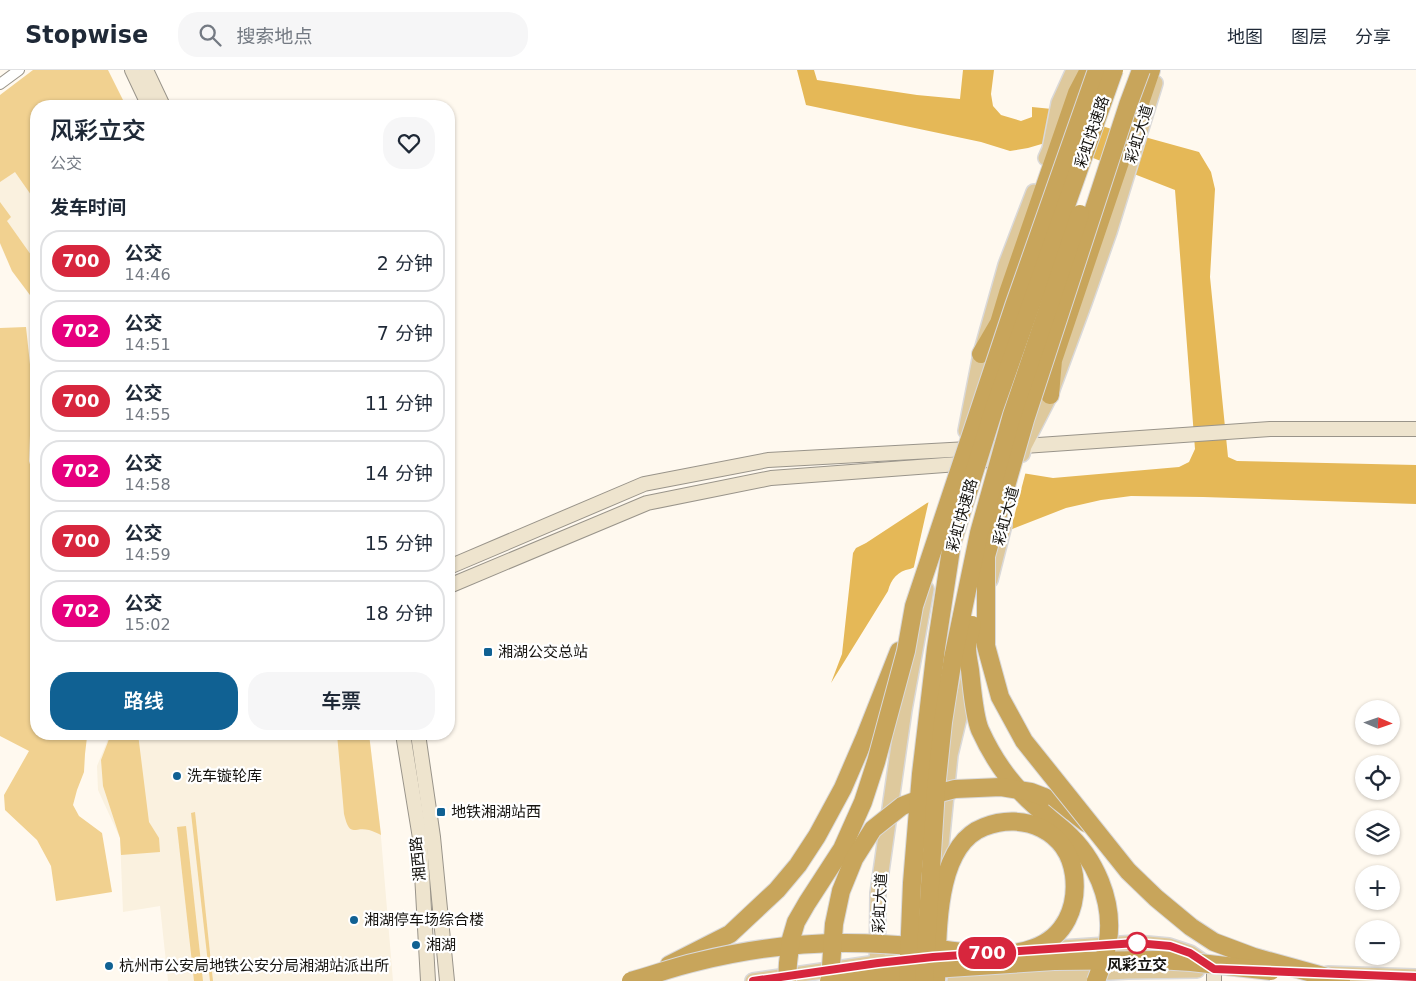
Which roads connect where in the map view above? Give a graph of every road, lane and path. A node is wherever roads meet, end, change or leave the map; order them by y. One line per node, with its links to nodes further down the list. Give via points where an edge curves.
1 (19, 70): 12 (street)
2 (132, 70): 13 (street)
3 (146, 70): 14 (street)
4 (1074, 70): 15 (main road, 彩虹大道, via 1059,103 1050,149 1006,265)
5 (1089, 70): 15 (highway, via 1077,93 999,323)
6 (1096, 70): 23 (highway, bridge)
7 (1114, 70): 40 (highway, 彩虹快速路, bridge, via 994,409 952,543 921,774)
8 (1131, 70): 41 (highway, 彩虹快速路, bridge, via 1012,415 980,533 943,722)
9 (1141, 70): 20 (highway, bridge, via 1025,420)
10 (1151, 70): 16 (highway, via 1054,360)
11 (1158, 70): 16 (main road, 彩虹大道, via 1109,232)
12 (0, 84)
13 (146, 100)
14 (160, 100)
15 (981, 354): 19 (main road, 彩虹大道)
16 (1050, 395): 18 (main road, 彩虹大道)
17 (1416, 429): 18 (street, via 1270,429)
18 (1022, 456): 19 (street); 28 (main road, 彩虹大道, via 950,756)
19 (960, 457): 21 (street, via 768,460 644,484); 22 (street, via 772,478 647,502); 29 (main road, 彩虹大道, bridge, via 929,570 904,710 878,893)
20 (986, 556): 26 (highway, bridge, via 986,646 1000,697 1024,742); 45 (highway, bridge, via 967,648 980,729 1007,776 1067,833 1101,881 1107,900 1108,940)
21 (455, 564)
22 (455, 583)
23 (914, 606): 33 (highway, bridge, via 894,666 843,788 798,865 777,890 730,934); 37 (highway, bridge, via 906,651 863,802 842,848 796,922)
24 (404, 740): 34 (street, 湘西路, via 420,838)
25 (419, 740): 35 (street, 湘西路, via 433,837)
26 (1095, 830): 38 (highway, bridge, via 1072,812 1044,797 1008,788 954,789 902,806 873,830 854,859 841,891 834,924); 46 (highway, bridge, via 1128,871 1156,898 1214,942 1254,957)
27 (1048, 949): 28 (main road); 30 (main road); 31 (main road, via 1136,943 1170,946 1190,953)
28 (933, 957): 29 (main road); 42 (main road, 彩虹大道)
29 (878, 963): 36 (main road); 39 (main road, 彩虹大道)
30 (1078, 974): 31 (main road, via 1128,971); 44 (main road)
31 (1214, 975): 32 (main road)
32 (1416, 977)
33 (636, 980): 43 (highway, bridge, via 730,954 802,944 895,944 933,948 943,950 991,954 1034,949 1058,934 1074,899 1073,868 1068,854 1051,834 1029,823 1010,821 992,823 967,837 951,861 946,876 941,902 938,940 938,949 937,958)
34 (428, 981)
35 (447, 981)
36 (754, 981)
37 (787, 981)
38 (829, 981): 46 (highway, bridge, via 1006,963 1158,960)
39 (877, 981)
40 (908, 981)
41 (924, 981)
42 (931, 981)
43 (936, 981)
44 (955, 981)
45 (1096, 981)
46 (1341, 981)

